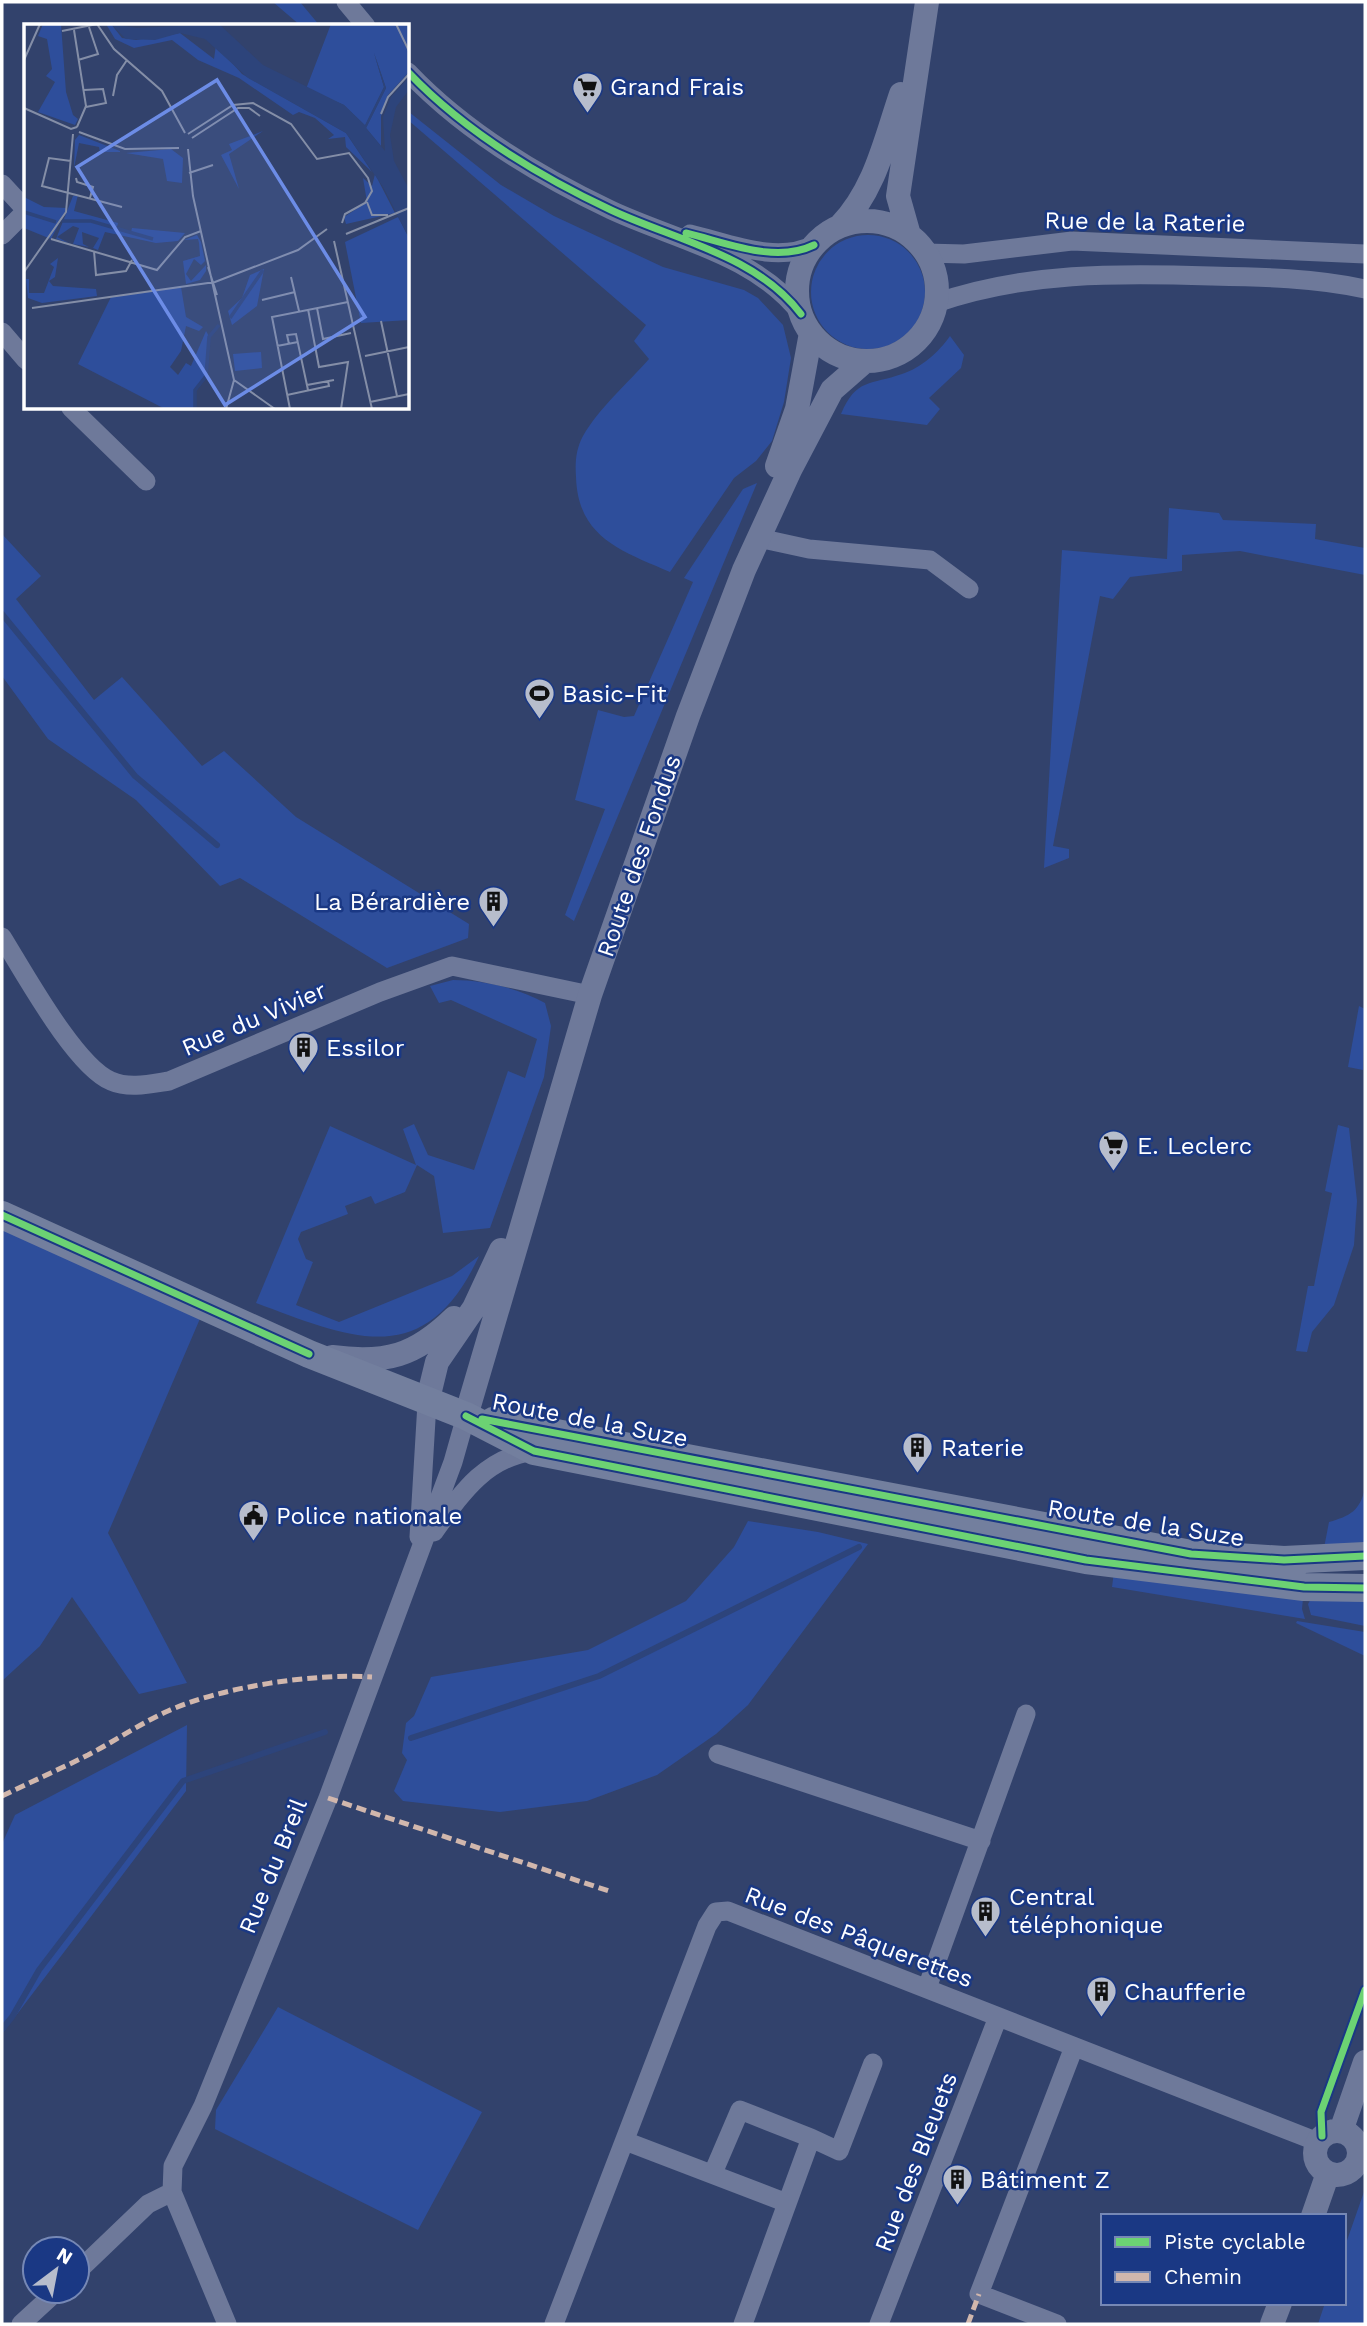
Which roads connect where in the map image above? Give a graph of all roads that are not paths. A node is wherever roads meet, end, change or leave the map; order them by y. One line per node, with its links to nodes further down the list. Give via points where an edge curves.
1 (346, 2): 3 (street)
2 (927, 2): 4 (street)
3 (364, 24)
4 (923, 30): 10 (street, via 869,190); 12 (street, via 898,196)
5 (410, 74): 9 (street, via 480,132 536,170)
6 (2, 184): 7 (street)
7 (24, 209)
8 (24, 213): 11 (street)
9 (632, 219): 13 (street, via 761,251 794,253); 17 (street, via 755,271 783,292)
10 (840, 226): 12 (street, via 874,221 893,226); 13 (street)
11 (2, 235)
12 (917, 244): 14 (street, Rue de la Raterie, via 964,254 1085,241); 16 (street, via 936,277)
13 (814, 245): 17 (street, via 798,278)
14 (1361, 261)
15 (1365, 289): 16 (street, via 1245,276 1100,274 1007,283)
16 (936, 303): 20 (street, via 929,325 911,346 887,359)
17 (806, 324): 20 (street, via 839,356); 24 (street, Route des Fondus, via 797,409)
18 (2, 332): 19 (street)
19 (24, 358)
20 (864, 362): 23 (street, Route des Fondus, via 832,390 822,406)
21 (73, 410): 22 (street)
22 (146, 481)
23 (759, 538): 24 (street, Route des Fondus); 25 (street, via 809,548 930,560)
24 (744, 570): 27 (street, Route des Fondus)
25 (969, 589)
26 (2, 937): 27 (street, Rue du Vivier, via 83,1060 112,1082 142,1086 169,1081 452,966)
27 (590, 995): 28 (street, Route des Fondus)
28 (544, 1146): 30 (street, Route des Fondus); 33 (street, Route des Fondus)
29 (2, 1215): 31 (main road, Route de la Suze)
30 (484, 1287): 31 (street, Route des Fondus, via 433,1339 412,1351 362,1360); 32 (street, Route des Fondus, via 438,1362)
31 (309, 1354): 32 (main road, Route de la Suze)
32 (426, 1403): 33 (main road, Route de la Suze); 35 (street, Rue du Breil)
33 (466, 1416): 34 (main road, Route de la Suze); 35 (street, Rue du Breil); 36 (main road, Route de la Suze, via 1191,1554 1284,1560)
34 (534, 1451): 35 (street, Rue du Breil, via 515,1454 473,1479); 37 (main road, Route de la Suze, via 1086,1560 1291,1586)
35 (418, 1556): 52 (street, Rue du Breil, via 328,1798 203,2106 173,2166)
36 (1365, 1556)
37 (1365, 1588)
38 (1026, 1714): 40 (street)
39 (718, 1754): 40 (street)
40 (981, 1841): 41 (street)
41 (927, 1988): 42 (street, Rue des Pâquerettes); 48 (street, Rue des Pâquerettes, via 728,1912 716,1912)
42 (998, 2017): 43 (street, Rue des Pâquerettes); 62 (street, Rue des Bleuets)
43 (1074, 2047): 49 (street, Rue des Pâquerettes); 63 (street, via 979,2294)
44 (1365, 2062): 46 (street)
45 (873, 2063): 47 (street, via 839,2151)
46 (1341, 2131): 49 (street, via 1328,2133); 50 (street, via 1356,2142 1357,2161 1347,2172)
47 (811, 2138): 51 (street, via 740,2110); 53 (street)
48 (625, 2141): 51 (street); 60 (street, Rue des Pâquerettes)
49 (1318, 2142): 50 (street, via 1317,2160)
50 (1328, 2172): 54 (street)
51 (713, 2174): 53 (street)
52 (172, 2192): 55 (street, via 148,2204); 59 (street)
53 (787, 2203): 61 (street)
54 (1314, 2214)
55 (91, 2259)
56 (42, 2305): 58 (street)
57 (1279, 2305): 64 (street)
58 (22, 2324)
59 (227, 2324)
60 (554, 2324)
61 (743, 2324)
62 (879, 2324)
63 (1057, 2324)
64 (1272, 2324)

